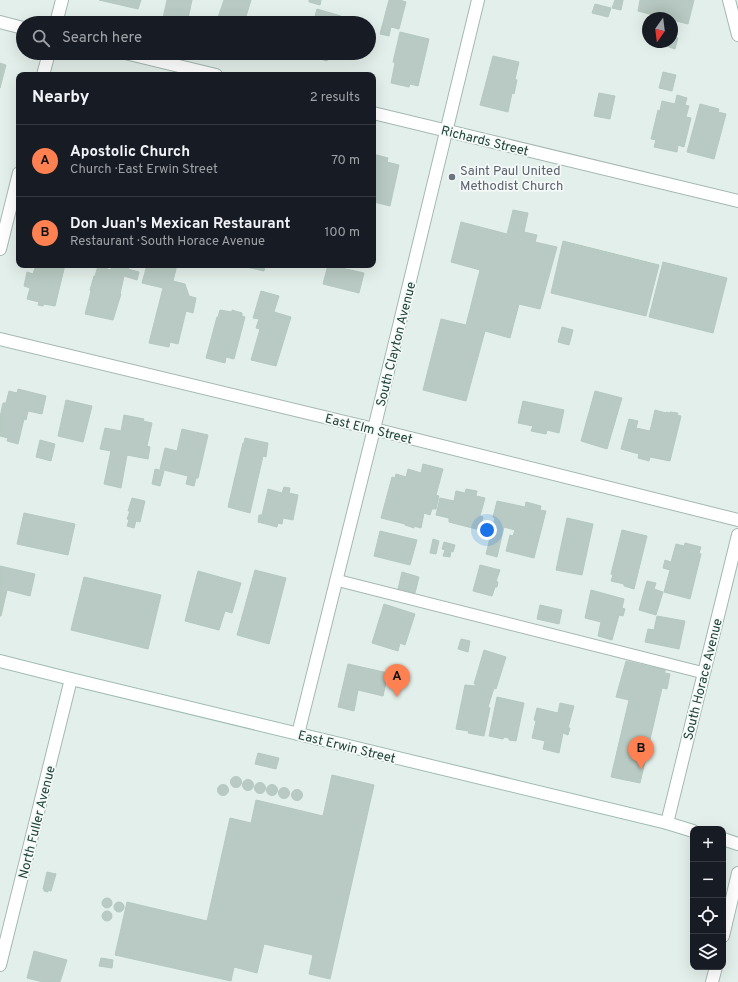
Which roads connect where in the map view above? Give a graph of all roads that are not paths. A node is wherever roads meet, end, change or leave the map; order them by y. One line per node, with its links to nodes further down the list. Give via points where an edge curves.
1 (62, 0): 4 (street)
2 (478, 0): 13 (street, South Clayton Avenue)
3 (729, 0): 7 (street)
4 (58, 16)
5 (0, 22): 6 (street)
6 (16, 26)
7 (738, 35)
8 (47, 60): 10 (street)
9 (154, 60): 11 (street)
10 (44, 72)
11 (204, 72)
12 (376, 114): 13 (street, Richards Street)
13 (446, 131): 15 (street, Richards Street); 18 (street, South Clayton Avenue)
14 (16, 184): 16 (street)
15 (738, 201)
16 (0, 249)
17 (0, 339): 18 (street, East Elm Street)
18 (374, 429): 19 (street, East Elm Street); 21 (street, South Clayton Avenue)
19 (738, 520)
20 (738, 535): 23 (street, South Horace Avenue)
21 (336, 580): 23 (lane); 25 (street, South Clayton Avenue)
22 (0, 661): 24 (street, East Erwin Street)
23 (704, 673): 26 (street, South Horace Avenue)
24 (71, 680): 25 (street, East Erwin Street); 32 (street, North Fuller Avenue)
25 (298, 734): 26 (street, East Erwin Street)
26 (667, 823): 27 (street, East Erwin Street)
27 (690, 830)
28 (726, 840): 29 (street)
29 (738, 844)
30 (738, 873): 31 (street)
31 (723, 934)
32 (0, 965)
33 (715, 970): 34 (street)
34 (712, 982)

